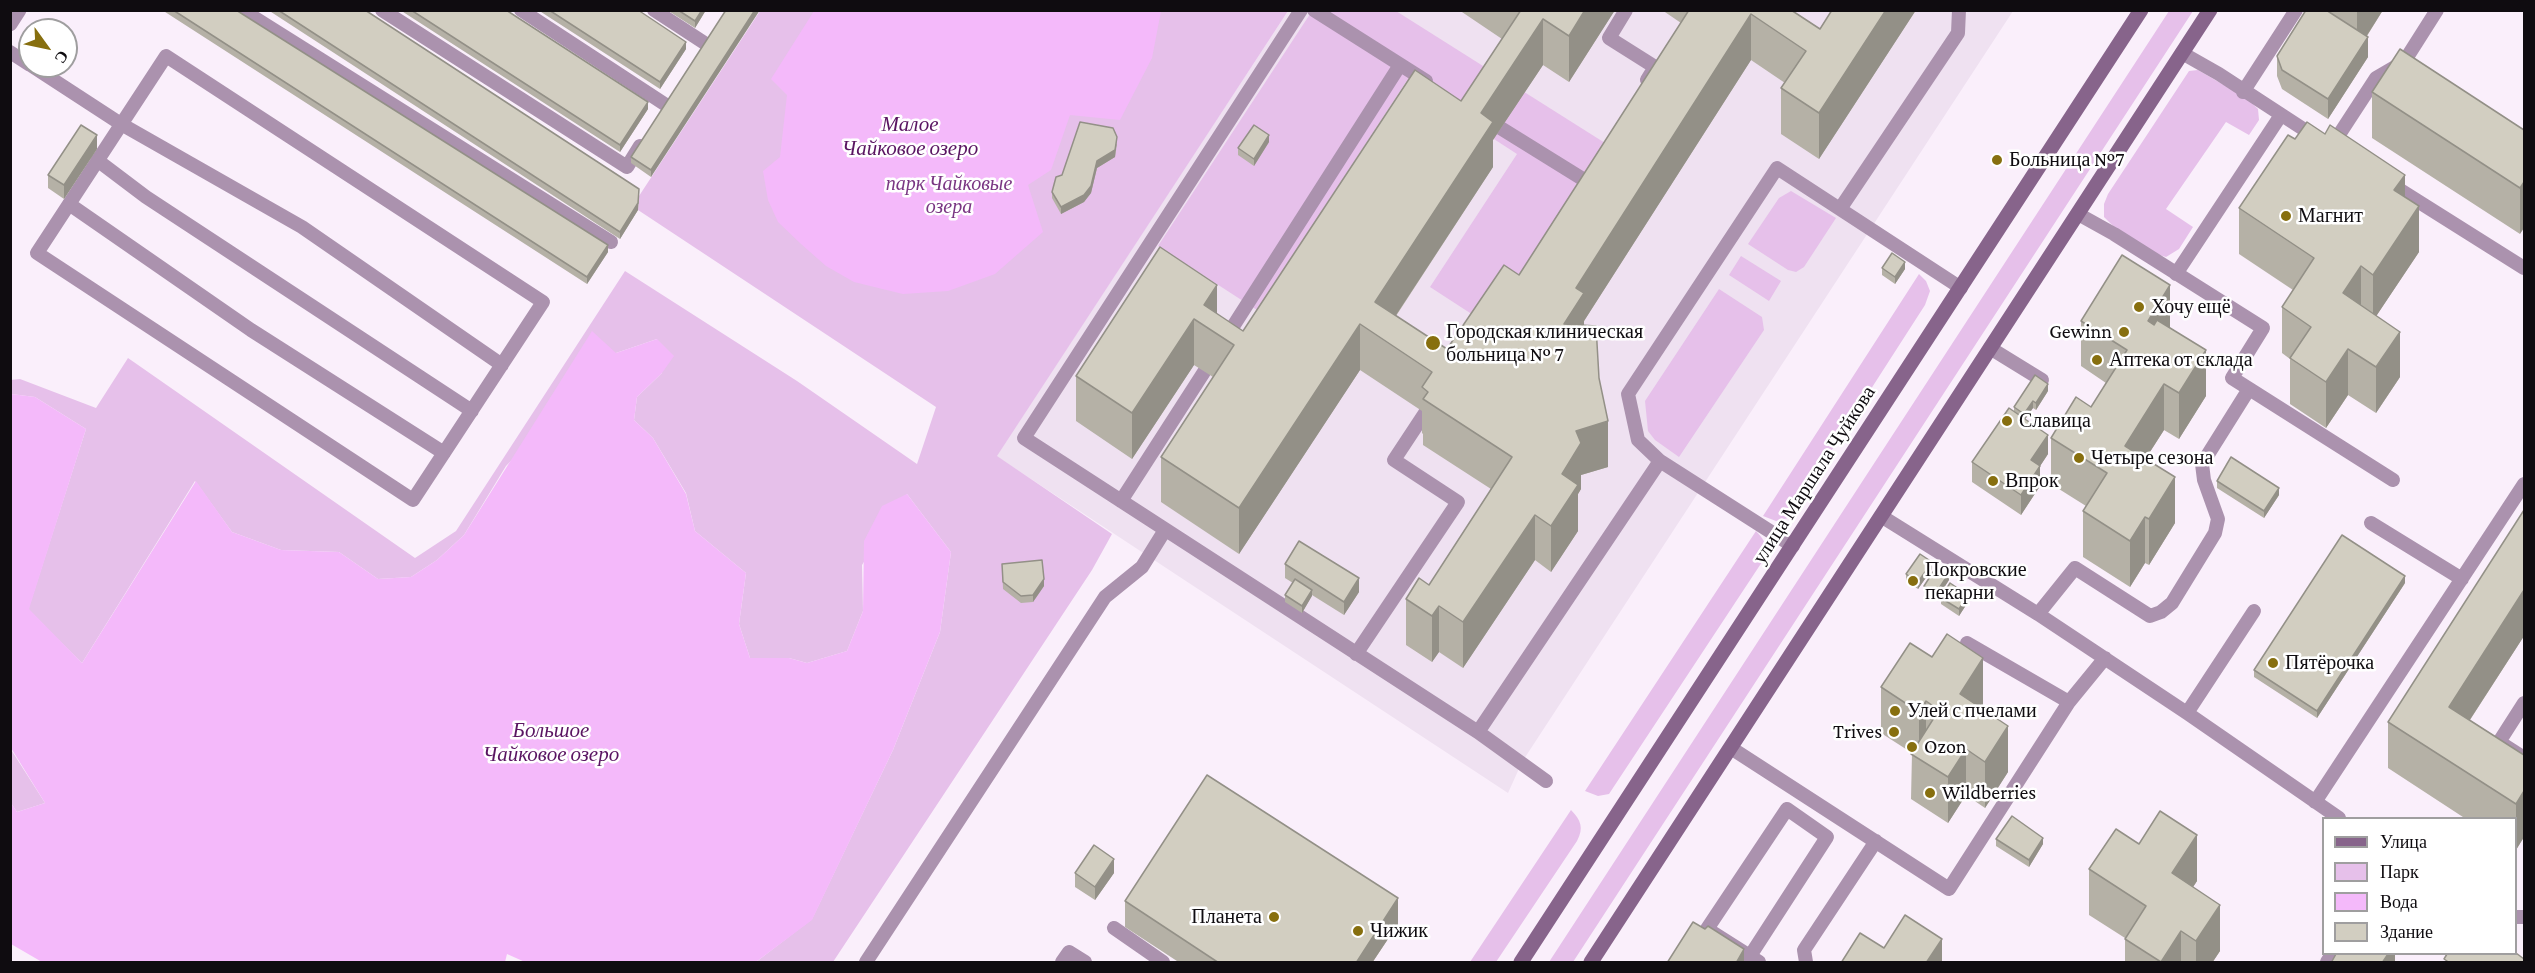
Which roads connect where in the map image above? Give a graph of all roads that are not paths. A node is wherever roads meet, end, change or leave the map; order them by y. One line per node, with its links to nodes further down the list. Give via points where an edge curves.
1 (19, 10): 14 (street)
2 (242, 10): 35 (lane)
3 (382, 10): 28 (lane, via 627,167)
4 (520, 10): 24 (lane)
5 (654, 10): 15 (lane)
6 (1301, 10): 51 (lane, via 1024,438)
7 (1314, 10): 18 (lane)
8 (1626, 10): 23 (lane, via 1609,38 1655,67)
9 (1959, 10): 33 (lane, via 1958,33)
10 (2141, 10): 38 (main road, улица Маршала Чуйкова)
11 (2210, 10): 16 (main road)
12 (2296, 10): 22 (lane)
13 (2437, 10): 17 (lane)
14 (10, 24)
15 (706, 44)
16 (2182, 53): 22 (lane); 34 (main road)
17 (2404, 62): 19 (lane); 26 (lane, via 2376,78 2336,150)
18 (1400, 65): 21 (lane); 39 (lane)
19 (2424, 75)
20 (51, 78): 27 (lane)
21 (1440, 90)
22 (2244, 92): 26 (lane)
23 (1636, 96)
24 (666, 105)
25 (1471, 109): 32 (lane, via 1585,175 1594,186)
26 (2281, 115): 37 (lane)
27 (121, 124): 29 (lane); 41 (lane, via 302,226); 41 (lane, via 166,56 543,302)
28 (650, 132)
29 (97, 160): 31 (lane); 45 (lane, via 146,197)
30 (2379, 177): 36 (lane)
31 (69, 204): 47 (lane, via 251,330); 47 (lane, via 37,253 46,260 413,500)
32 (1581, 206)
33 (1840, 209): 38 (lane); 48 (lane, via 1777,168 1628,394 1638,440)
34 (2078, 214): 37 (lane); 40 (main road)
35 (611, 242)
36 (2524, 268)
37 (2176, 274): 44 (lane, via 2263,328 2232,378)
38 (1960, 288): 55 (main road, улица Маршала Чуйкова)
39 (1219, 348)
40 (1990, 348): 43 (lane); 52 (main road)
41 (502, 365): 45 (lane)
42 (1204, 372): 51 (lane)
43 (2042, 380)
44 (2248, 389): 49 (lane); 58 (lane, via 2202,464 2217,526 2172,603 2150,616 2075,568)
45 (472, 411): 47 (lane)
46 (1425, 413): 60 (lane, via 1394,460 1458,502)
47 (444, 453)
48 (1660, 460): 55 (lane); 65 (lane)
49 (2393, 480)
50 (2524, 484): 56 (lane)
51 (1121, 501): 54 (lane)
52 (1881, 516): 58 (lane); 66 (main road)
53 (2372, 523): 56 (lane)
54 (1165, 530): 60 (lane); 74 (lane, via 1142,567 1105,597)
55 (1792, 546): 78 (main road, улица Маршала Чуйкова)
56 (2462, 579): 69 (lane)
57 (2254, 611): 64 (lane)
58 (2038, 614): 61 (lane)
59 (1967, 643): 62 (lane)
60 (1356, 654): 65 (lane)
61 (2105, 658): 62 (lane); 64 (lane)
62 (2069, 702): 71 (lane, via 1949,889)
63 (2524, 703): 67 (lane, via 2499,742)
64 (2187, 713): 69 (lane)
65 (1478, 732): 68 (lane)
66 (1731, 748): 71 (lane); 79 (main road)
67 (2524, 758)
68 (1546, 781)
69 (2315, 802): 70 (lane)
70 (2336, 817)
71 (1876, 841): 80 (lane, via 1804,950)
72 (1114, 928): 77 (lane)
73 (1754, 959): 73 (lane, via 1707,929 1787,809 1827,837)
74 (866, 963)
75 (1062, 963): 76 (lane, via 1069,952)
76 (1085, 963)
77 (1163, 963)
78 (1521, 963)
79 (1592, 963)
80 (1806, 963)

